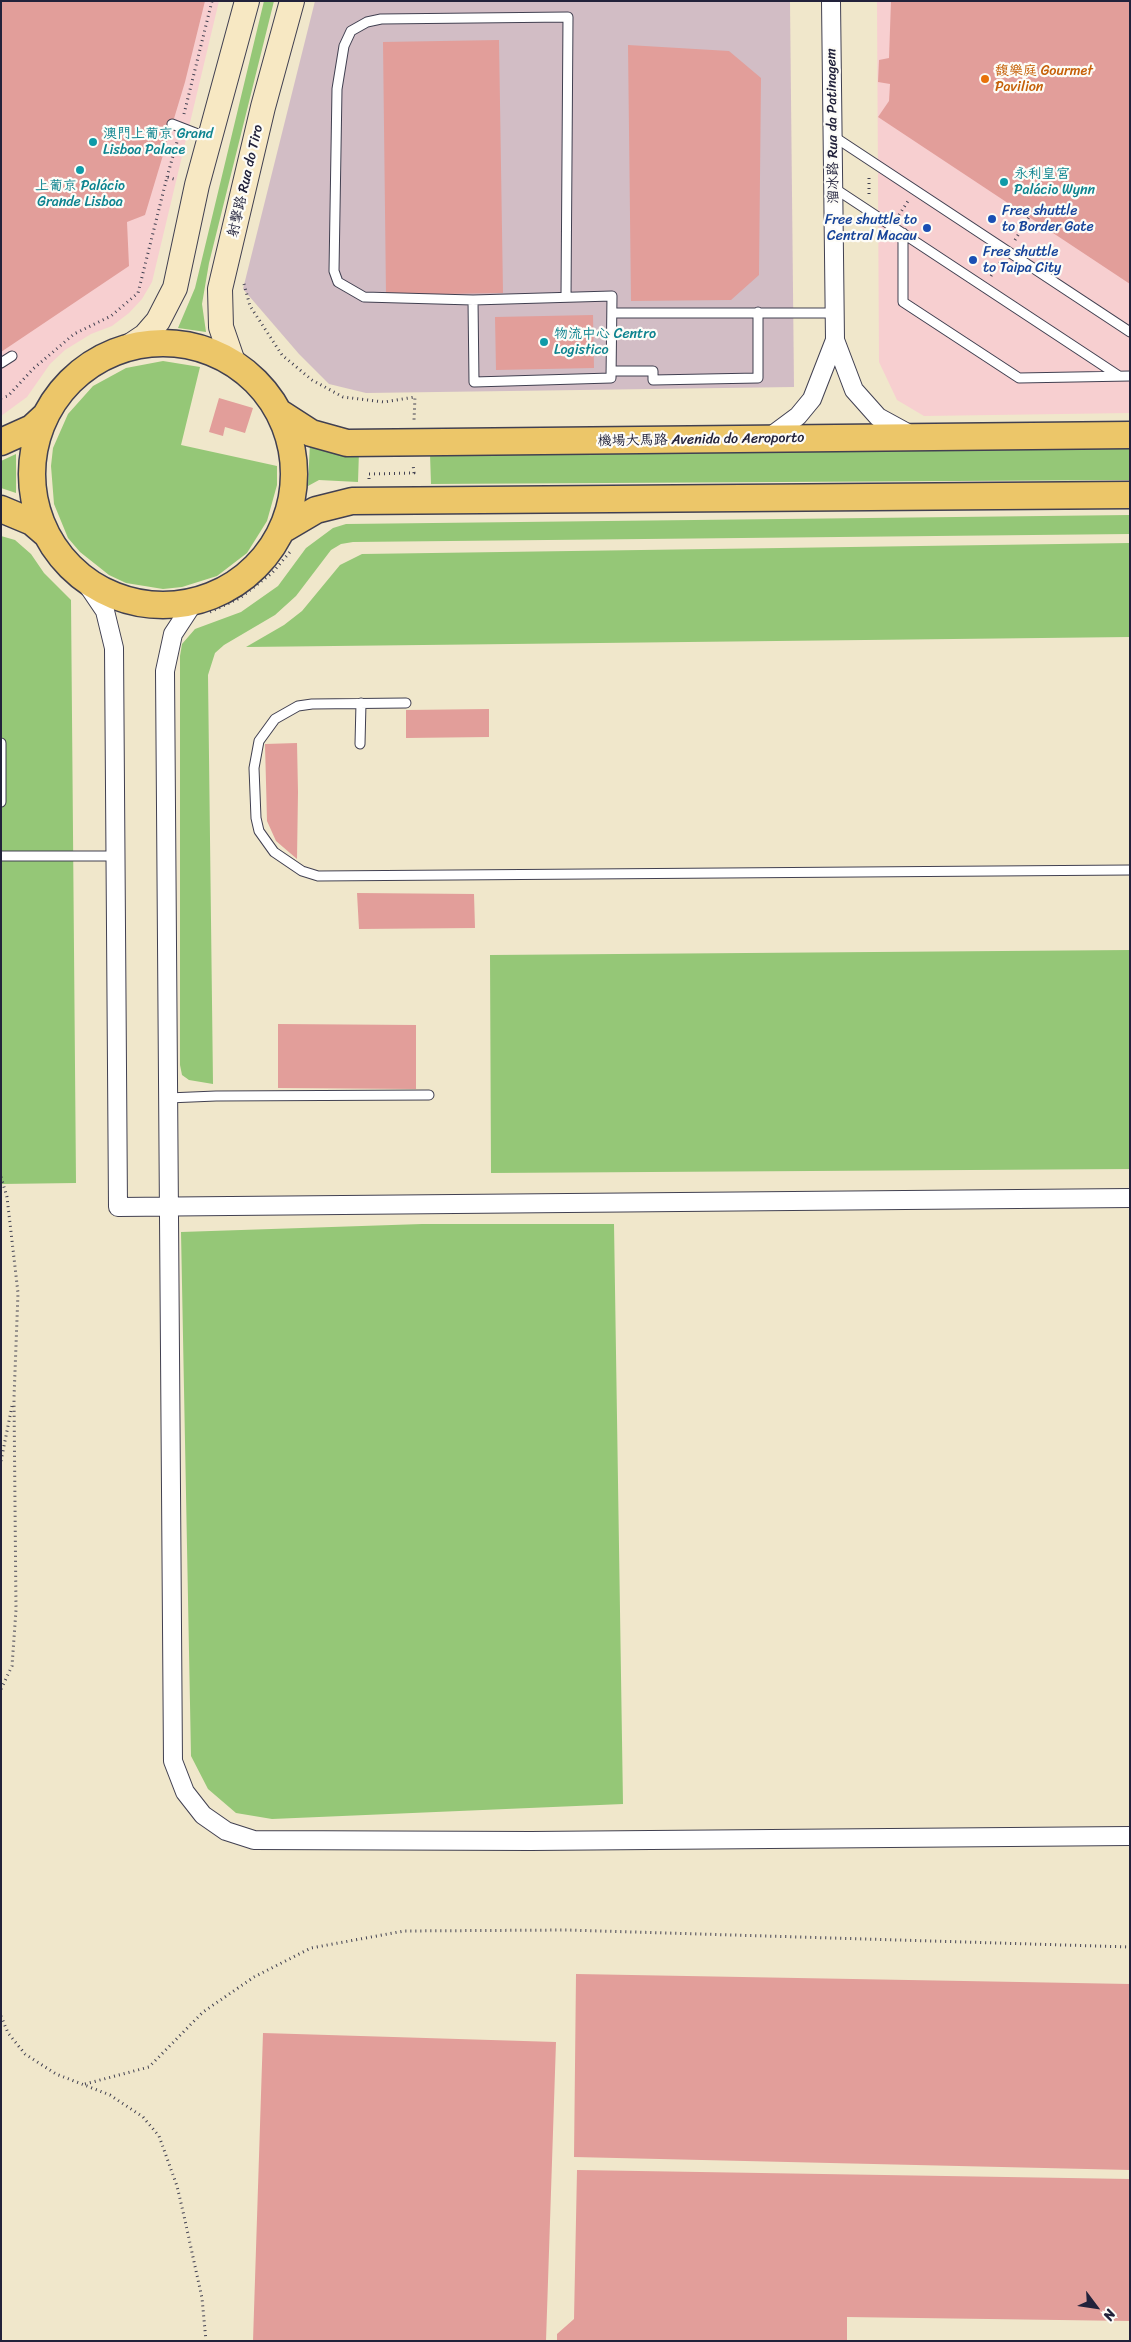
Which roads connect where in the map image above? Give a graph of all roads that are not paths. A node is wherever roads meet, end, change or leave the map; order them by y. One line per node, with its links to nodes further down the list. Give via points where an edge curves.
1 (247, 1): 6 (street)
2 (292, 1): 18 (street, 射擊路 Rua do Tiro, via 220,289 221,327)
3 (831, 1): 5 (street, 溜冰路 Rua da Patinagem)
4 (176, 126): 6 (lane)
5 (833, 136): 7 (street, 溜冰路 Rua da Patinagem); 14 (lane)
6 (211, 139): 16 (street, via 197,185 175,288 158,321 145,336)
7 (834, 188): 8 (lane); 13 (street, 溜冰路 Rua da Patinagem)
8 (903, 233): 21 (lane); 21 (lane, via 903,302 1019,378)
9 (566, 297): 10 (lane); 10 (lane, via 568,17 381,19 367,22 352,31 344,46 337,89 334,271 338,282 364,297); 12 (lane, via 612,296)
10 (473, 300): 20 (lane, via 474,382 611,378)
11 (758, 312): 12 (lane); 13 (lane); 20 (lane, via 758,378 653,380 652,371)
12 (613, 313): 20 (lane)
13 (835, 313): 15 (street, 溜冰路 Rua da Patinagem)
14 (1130, 332)
15 (835, 340): 26 (street, 溜冰路 Rua da Patinagem, via 854,390 878,417); 27 (street, 溜冰路 Rua da Patinagem, via 812,399 798,416)
16 (130, 346): 18 (main road, via 166,342 200,347); 24 (main road, via 96,361 67,385)
17 (12, 356): 19 (lane)
18 (233, 362): 23 (main road, via 260,384)
19 (1, 363)
20 (611, 371)
21 (1119, 376): 22 (lane)
22 (1130, 376)
23 (280, 413): 27 (main road, 機場大馬路 Avenida do Aeroporto, via 311,433 347,443); 31 (main road, via 293,451 294,491)
24 (45, 416): 28 (main road, via 32,428); 32 (main road, via 35,444 32,475 35,506)
25 (1130, 435): 26 (main road, 機場大馬路 Avenida do Aeroporto)
26 (915, 438): 27 (main road, 機場大馬路 Avenida do Aeroporto)
27 (766, 439)
28 (1, 442)
29 (1130, 495): 31 (main road, via 352,501 316,510)
30 (1, 509): 32 (main road, via 32,522)
31 (282, 530): 34 (main road, via 267,555 246,576 221,592)
32 (46, 534): 33 (main road, via 62,559)
33 (84, 580): 34 (main road, via 136,604 165,606); 41 (street, via 105,611 114,648)
34 (194, 602): 44 (street, via 173,634 165,671)
35 (361, 703): 36 (lane); 38 (lane); 42 (lane, via 298,706 275,719 259,741 254,768 259,832 274,852 302,871 318,876)
36 (406, 703)
37 (1, 743): 39 (lane)
38 (360, 744)
39 (1, 802)
40 (1, 856): 41 (lane)
41 (116, 856): 46 (street, via 118,1207)
42 (1130, 870)
43 (429, 1095): 44 (lane)
44 (168, 1098): 46 (street)
45 (1130, 1198): 46 (street)
46 (169, 1206): 47 (street, via 173,1761 185,1792 202,1815 226,1831 254,1840)
47 (1130, 1836)

